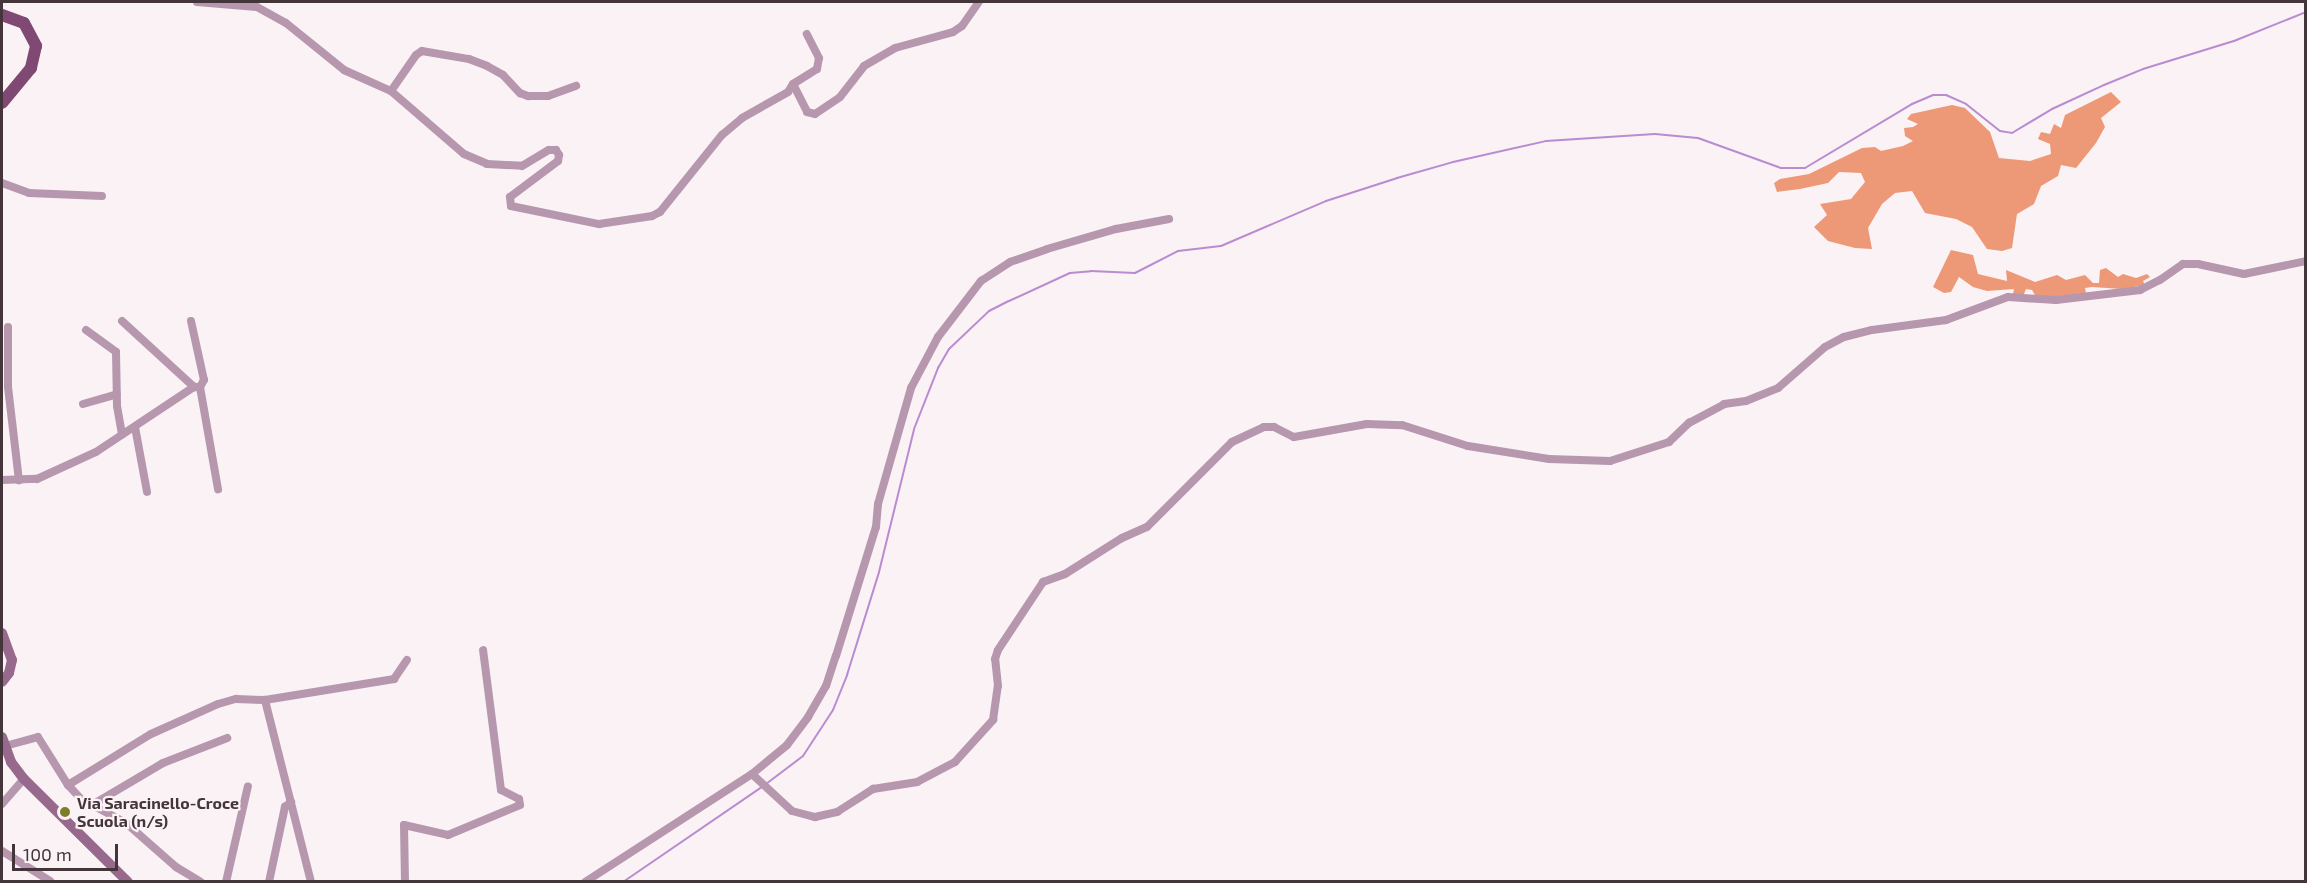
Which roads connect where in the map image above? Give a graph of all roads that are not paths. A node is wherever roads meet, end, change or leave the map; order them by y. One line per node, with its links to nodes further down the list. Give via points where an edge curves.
1 (197, 2): 7 (street, via 257,7 295,30 344,70)
2 (979, 2): 5 (street, via 962,26 952,32 880,56 856,73 840,97 815,114 807,112)
3 (2, 15): 8 (main road, via 24,23 36,46 31,68)
4 (807, 34): 5 (street, via 819,64)
5 (793, 84): 7 (street, via 788,92 742,118 722,135 660,212 599,224 512,206 510,197 558,160 556,150 522,166 487,164 464,153)
6 (576, 86): 7 (street, via 548,96 528,96 486,66 422,51)
7 (391, 91)
8 (2, 103)
9 (2, 183): 10 (street, via 29,194)
10 (102, 196)
11 (1169, 219): 34 (street, via 1116,230 1010,262 981,281 960,306 911,388 878,504 876,527 826,686 787,744)
12 (2306, 261): 34 (street, via 2244,274 2183,264 2140,290 2056,300 2008,297 1946,320 1883,328 1844,338 1825,347 1779,388 1746,401 1724,404 1689,423 1669,442 1611,461 1549,459 1468,446 1402,425 1367,424 1294,437 1274,427 1264,427 1232,442 1147,527 1122,537 1065,574 1043,582 998,650 993,720 955,762 917,782 873,789 837,812 815,817 792,811)
13 (122, 321): 18 (street)
14 (190, 321): 18 (street, via 204,380)
15 (8, 327): 17 (street)
16 (86, 330): 19 (street, via 116,352)
17 (4, 339): 24 (street)
18 (197, 387): 21 (street); 25 (street)
19 (117, 394): 20 (street); 22 (street)
20 (83, 404)
21 (135, 427): 22 (street); 26 (street)
22 (122, 435): 24 (street, via 38,479)
23 (2, 480): 24 (street)
24 (19, 480)
25 (218, 489)
26 (147, 492)
27 (2, 633): 30 (street, via 12,660)
28 (483, 650): 48 (street, via 501,790 519,799 520,805 448,835 404,825)
29 (407, 660): 31 (street, via 394,679)
30 (2, 682)
31 (265, 700): 36 (street, via 236,699 218,704 151,734); 38 (street)
32 (227, 738): 40 (street, via 163,763)
33 (3, 742): 35 (street); 36 (street, via 38,737)
34 (752, 774): 49 (street)
35 (24, 779): 39 (street); 43 (street)
36 (68, 785): 40 (street)
37 (248, 786): 45 (street)
38 (291, 801): 46 (street, via 285,807); 47 (street)
39 (2, 804)
40 (92, 805): 44 (street, via 126,823 176,867)
41 (2, 851): 42 (street)
42 (50, 881)
43 (128, 882)
44 (201, 882)
45 (226, 882)
46 (269, 882)
47 (311, 882)
48 (405, 882)
49 (585, 882)

